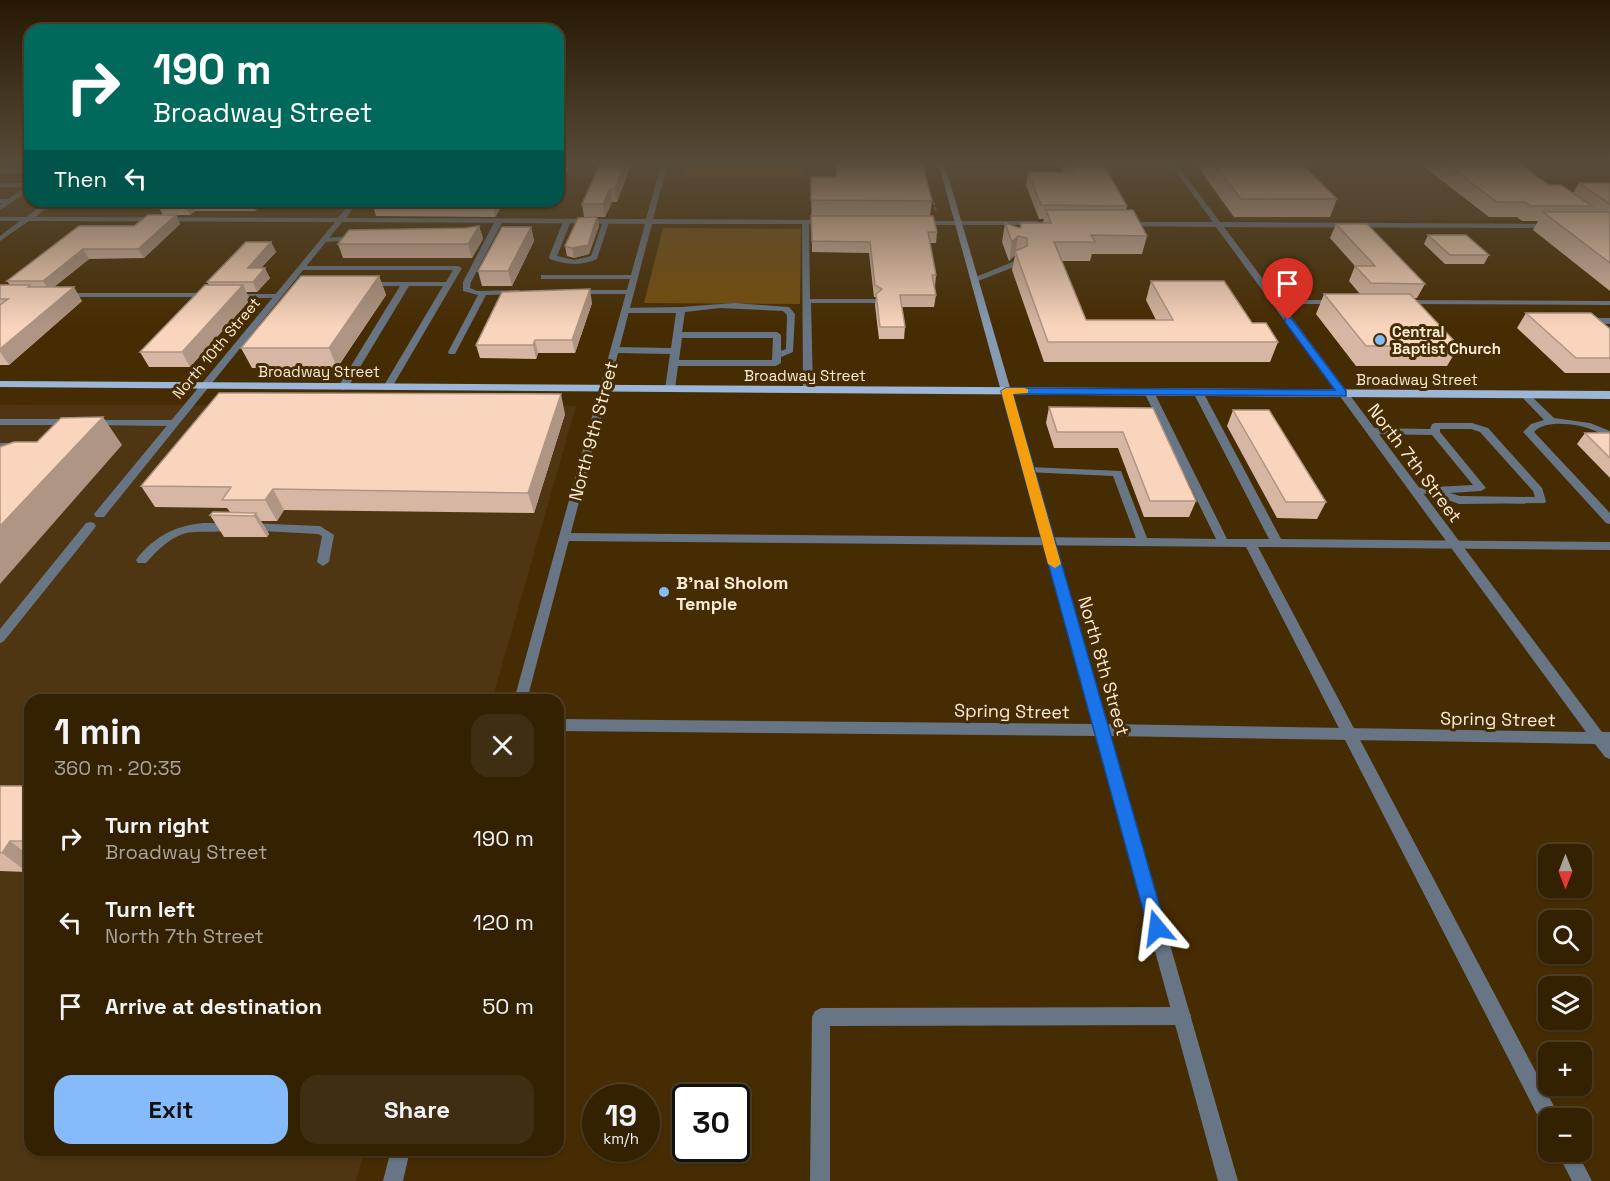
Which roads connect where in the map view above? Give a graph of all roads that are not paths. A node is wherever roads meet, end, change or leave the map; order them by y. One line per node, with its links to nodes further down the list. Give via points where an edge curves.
1 (31, 217): 7 (street)
2 (343, 217): 8 (street, North 10th Street)
3 (650, 217): 13 (street, North 9th Street)
4 (957, 217): 17 (street, North 8th Street)
5 (1213, 217): 21 (street, North 7th Street)
6 (0, 219): 7 (street)
7 (28, 219): 8 (street); 27 (street)
8 (341, 220): 9 (street); 28 (street, North 10th Street)
9 (479, 221): 10 (street); 23 (street)
10 (499, 221): 11 (street); 40 (street, via 466,282 469,291)
11 (567, 221): 12 (street); 12 (street, via 553,257 564,261 594,257)
12 (607, 221): 13 (street)
13 (649, 221): 14 (street); 34 (street, North 9th Street)
14 (805, 222): 15 (street); 46 (street)
15 (841, 222)
16 (912, 223): 17 (street)
17 (959, 223): 18 (street); 36 (street, North 8th Street)
18 (1007, 223): 19 (street); 24 (street)
19 (1042, 223)
20 (1113, 224): 21 (street)
21 (1219, 225): 22 (street); 48 (street, North 7th Street)
22 (1562, 226)
23 (474, 230)
24 (1010, 232)
25 (480, 237): 32 (street, via 466,266)
26 (366, 238): 28 (street)
27 (0, 239)
28 (324, 240): 30 (street, North 10th Street)
29 (1018, 258): 36 (street, via 1019,262)
30 (302, 268): 31 (street); 45 (street, North 10th Street, via 294,284)
31 (336, 268): 32 (street); 33 (street)
32 (458, 268): 39 (street)
33 (331, 276)
34 (634, 276): 35 (street); 43 (street, North 9th Street)
35 (544, 277)
36 (975, 279): 71 (street, North 8th Street)
37 (360, 284): 38 (street)
38 (406, 284): 39 (street); 66 (street)
39 (448, 284): 67 (street)
40 (483, 292): 41 (street); 61 (street)
41 (529, 292)
42 (562, 292): 43 (street)
43 (630, 292): 53 (street, North 9th Street)
44 (60, 295): 45 (street)
45 (279, 296): 65 (street, North 10th Street)
46 (807, 301): 47 (street); 70 (street)
47 (875, 301)
48 (1274, 302): 49 (street); 74 (street, North 7th Street)
49 (1345, 302)
50 (1392, 302): 51 (street)
51 (1579, 302): 52 (street); 56 (street)
52 (1610, 303)
53 (625, 310): 54 (street); 59 (street, North 9th Street)
54 (681, 310): 58 (street); 62 (street, via 699,306 786,309 791,314 790,350)
55 (1577, 321): 56 (street)
56 (1605, 321): 57 (street)
57 (1610, 328)
58 (678, 335): 60 (street); 62 (street, via 777,335)
59 (615, 351): 60 (street); 68 (street, North 9th Street)
60 (676, 351): 63 (street)
61 (452, 352)
62 (776, 356): 63 (street, via 776,363)
63 (674, 363): 69 (street)
64 (0, 384): 65 (main road, Broadway Street)
65 (205, 386): 66 (main road, Broadway Street); 79 (street, North 10th Street)
66 (343, 387): 67 (main road, Broadway Street)
67 (388, 387): 68 (main road, Broadway Street)
68 (604, 388): 69 (main road, Broadway Street); 91 (street, North 9th Street)
69 (670, 389): 70 (main road, Broadway Street)
70 (808, 390): 71 (main road, Broadway Street)
71 (1006, 391): 72 (main road, Broadway Street); 85 (street, North 8th Street)
72 (1149, 392): 73 (main road, Broadway Street); 94 (street)
73 (1198, 392): 74 (main road, Broadway Street); 96 (street)
74 (1342, 393): 75 (main road, Broadway Street); 80 (street, North 7th Street)
75 (1524, 394): 76 (main road, Broadway Street); 78 (street)
76 (1610, 395)
77 (0, 422): 79 (street, via 76,426)
78 (1551, 422): 82 (street, via 1585,424); 89 (street, via 1534,426 1528,432)
79 (174, 423): 88 (street, North 10th Street)
80 (1371, 431): 81 (street); 86 (street, North 7th Street)
81 (1435, 432): 87 (street, via 1481,488); 87 (street, via 1435,426 1472,426 1484,430 1538,490 1541,501 1459,500)
82 (1610, 436)
83 (0, 446): 84 (street)
84 (34, 446)
85 (1029, 470): 92 (street, North 8th Street); 93 (street, via 1117,473)
86 (1415, 491): 87 (street); 97 (street, North 7th Street)
87 (1434, 491)
88 (100, 514)
89 (1610, 520)
90 (90, 526): 101 (street)
91 (565, 537): 92 (street); 102 (street, North 9th Street)
92 (1048, 541): 93 (street); 104 (street, North 8th Street)
93 (1143, 542): 94 (street)
94 (1223, 542): 95 (street)
95 (1250, 543): 96 (street); 105 (street)
96 (1277, 543): 97 (street)
97 (1455, 544): 98 (street); 106 (street, North 7th Street)
98 (1610, 546)
99 (142, 560): 100 (street, via 176,530 193,526 320,530 328,535)
100 (323, 562)
101 (0, 638)
102 (523, 694)
103 (564, 725): 104 (street, Spring Street)
104 (1102, 730): 105 (street, Spring Street); 108 (street, North 8th Street)
105 (1350, 736): 106 (street, Spring Street); 109 (street)
106 (1604, 738): 107 (street, North 7th Street)
107 (1610, 753)
108 (1182, 1016): 113 (street, via 821,1017); 114 (street, North 8th Street)
109 (1544, 1108)
110 (399, 1156): 112 (street)
111 (1572, 1162): 115 (street)
112 (393, 1181)
113 (820, 1181)
114 (1228, 1181)
115 (1582, 1181)

